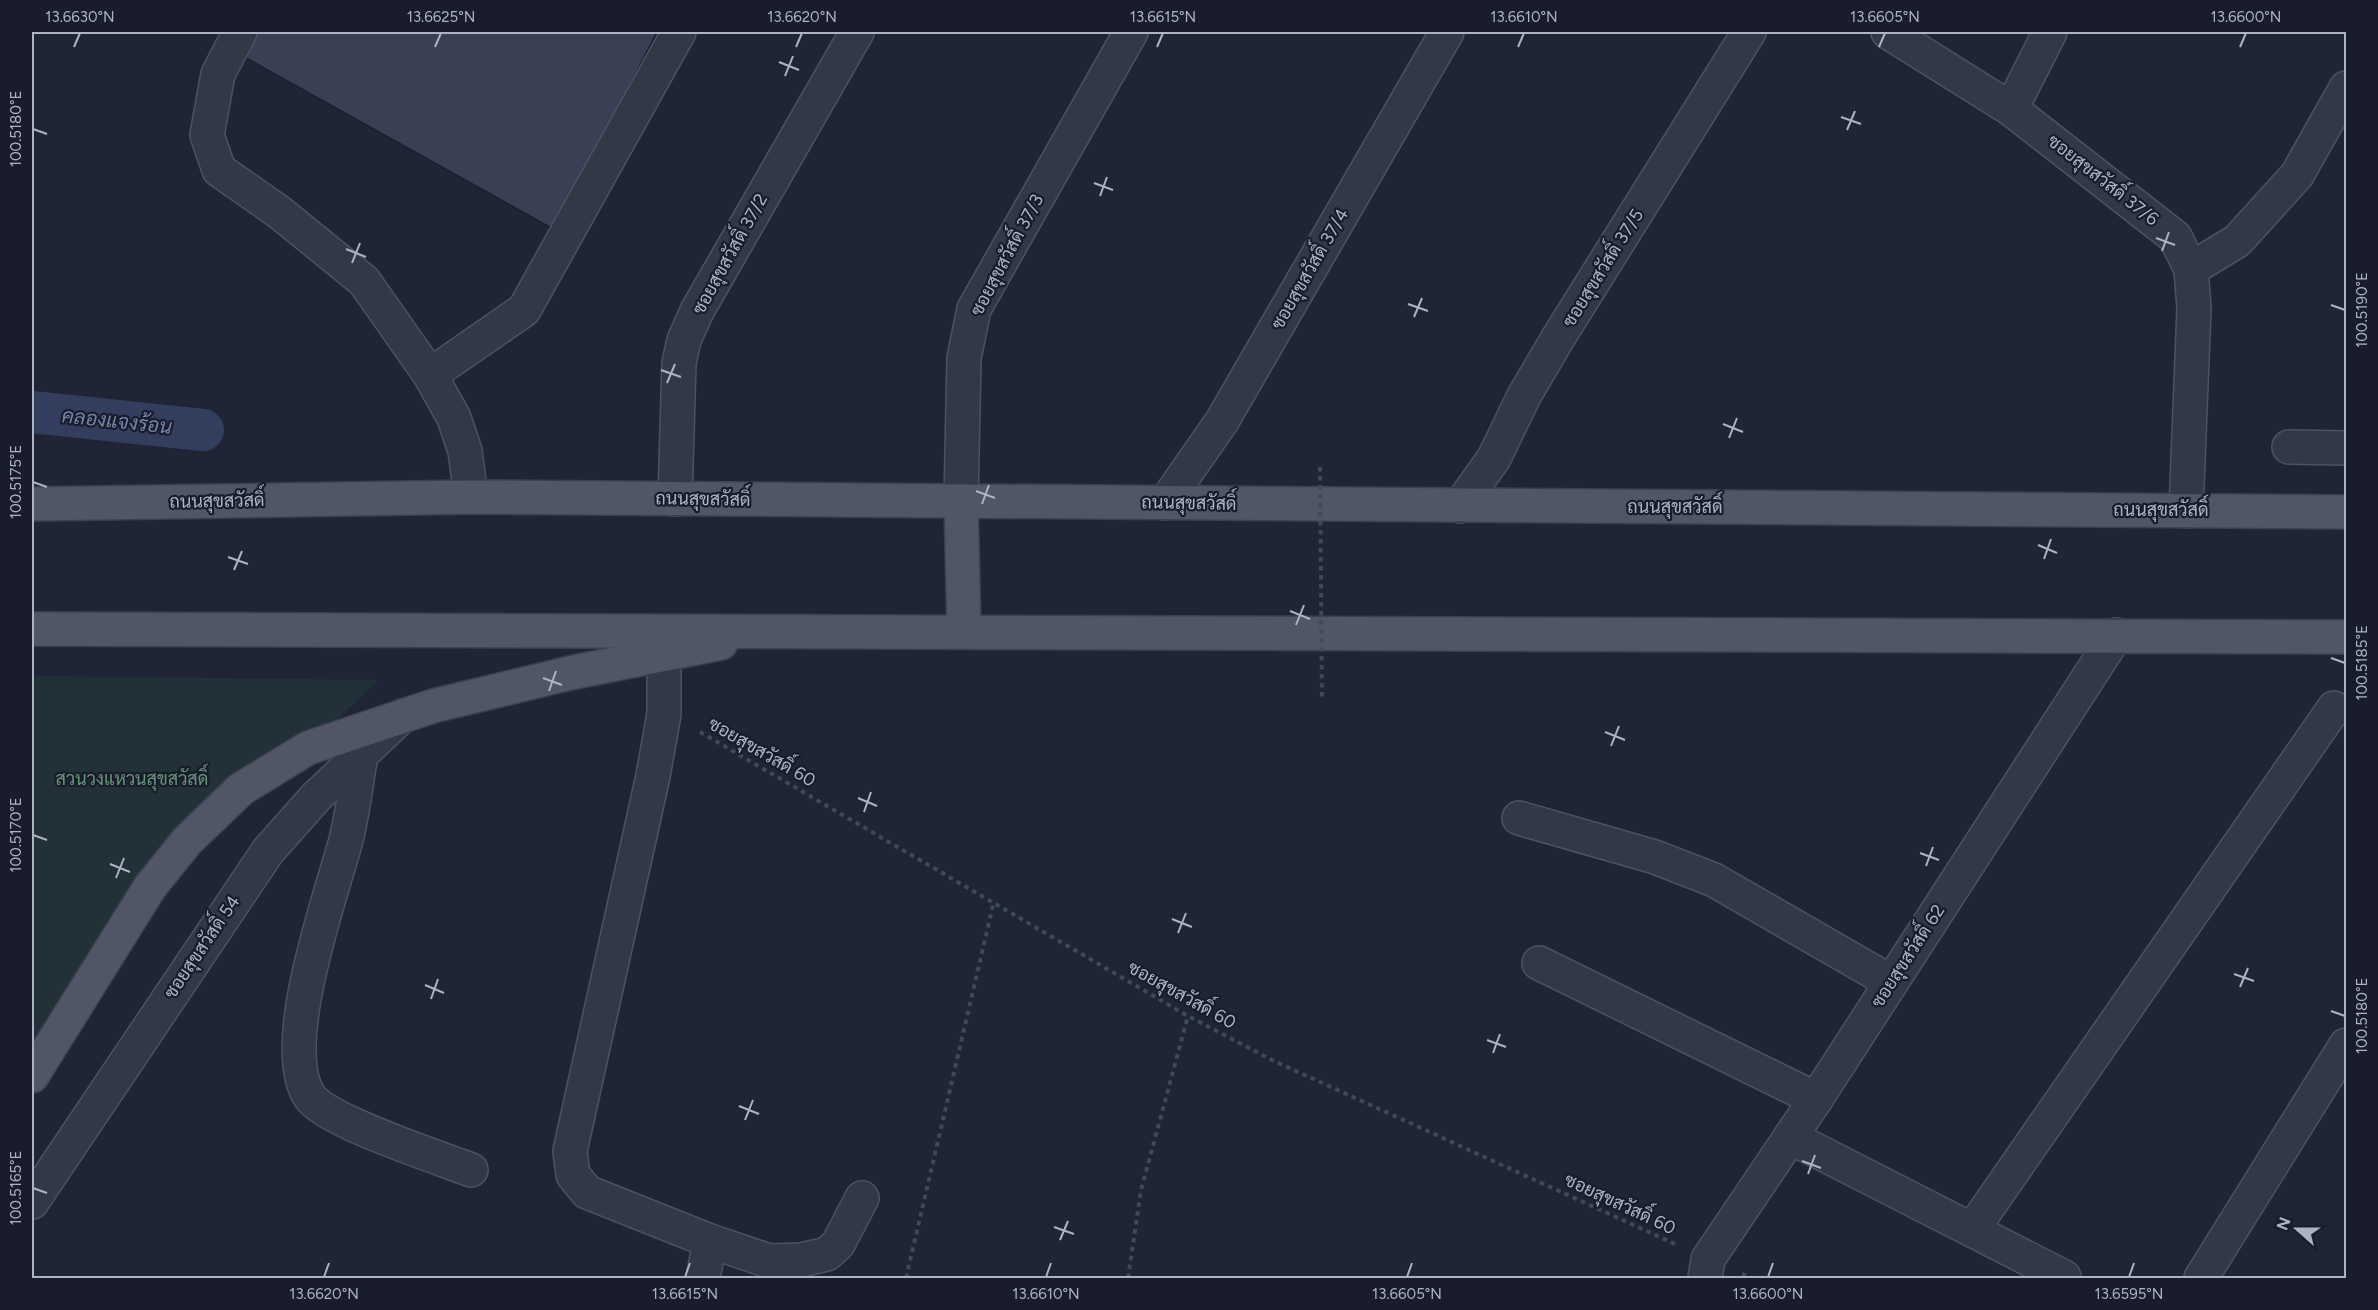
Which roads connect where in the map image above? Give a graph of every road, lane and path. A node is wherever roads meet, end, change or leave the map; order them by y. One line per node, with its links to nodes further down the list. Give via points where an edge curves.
1 (240, 32): 12 (street, via 218,74 207,135 219,170 279,212 364,281)
2 (679, 32): 12 (street, via 524,310)
3 (857, 32): 17 (street, ซอยสุขสวัสดิ์ 37/2, via 684,340 679,363)
4 (1131, 32): 18 (street, ซอยสุขสวัสดิ์ 37/3, via 974,309 964,358)
5 (1448, 32): 19 (street, ซอยสุขสวัสดิ์ 37/4, via 1222,421)
6 (1749, 32): 21 (street, ซอยสุขสวัสดิ์ 37/5, via 1558,338 1494,458)
7 (1888, 32): 10 (street, ซอยสุขสวัสดิ์ 37/6)
8 (2050, 32): 10 (street)
9 (2346, 88): 11 (street, via 2297,175 2236,241)
10 (2011, 109): 11 (street, ซอยสุขสวัสดิ์ 37/6, via 2175,237)
11 (2191, 269): 22 (street, ซอยสุขสวัสดิ์ 37/6, via 2194,308)
12 (430, 375): 16 (street, via 454,418 465,451)
13 (2289, 447): 14 (street)
14 (2346, 448)
15 (1320, 466): 30 (path, bridge)
16 (471, 497): 17 (main road, ถนนสุขสวัสดิ์); 20 (main road, ถนนสุขสวัสดิ์)
17 (675, 499): 18 (main road, ถนนสุขสวัสดิ์)
18 (961, 501): 19 (main road, ถนนสุขสวัสดิ์); 26 (main road)
19 (1165, 502): 21 (main road, ถนนสุขสวัสดิ์)
20 (32, 504)
21 (1461, 506): 22 (main road, ถนนสุขสวัสดิ์)
22 (2187, 511): 23 (main road, ถนนสุขสวัสดิ์)
23 (2346, 512)
24 (32, 629): 25 (main road)
25 (775, 630): 26 (main road); 29 (main road)
26 (964, 631): 27 (main road)
27 (2116, 635): 28 (main road); 38 (street, ซอยสุขสวัสดิ์ 62)
28 (2346, 637)
29 (664, 656): 32 (street); 33 (main road, via 570,673)
30 (1322, 700)
31 (2334, 708): 47 (street)
32 (664, 714): 36 (path, ซอยสุขสวัสดิ์ 60, via 717,740); 48 (street, via 570,1150 573,1175 587,1192)
33 (402, 716): 34 (street, ซอยสุขสวัสดิ์ 54); 41 (main road, via 308,748 241,789 194,833 150,887)
34 (361, 755): 44 (street, via 346,837 308,978 299,1040 301,1078 311,1098 342,1120); 46 (street, ซอยสุขสวัสดิ์ 54, via 316,797 268,851)
35 (1519, 818): 38 (street, via 1655,857 1714,880)
36 (994, 902): 39 (path, ซอยสุขสวัสดิ์ 60); 52 (path)
37 (1539, 963): 42 (street)
38 (1892, 982): 42 (street, ซอยสุขสวัสดิ์ 62)
39 (1188, 1016): 49 (path, ซอยสุขสวัสดิ์ 60); 53 (path, via 1141,1190)
40 (2346, 1045): 54 (street)
41 (32, 1076)
42 (1816, 1099): 43 (street, ซอยสุขสวัสดิ์ 62)
43 (1790, 1137): 47 (street); 49 (street, ซอยสุขสวัสดิ์ 62)
44 (471, 1170)
45 (862, 1198): 48 (street, via 838,1244 826,1254 769,1261)
46 (32, 1202)
47 (1972, 1230): 50 (street)
48 (710, 1241): 51 (street)
49 (1707, 1269)
50 (2064, 1277)
51 (703, 1278)
52 (906, 1278)
53 (1128, 1278)
54 (2201, 1278)

